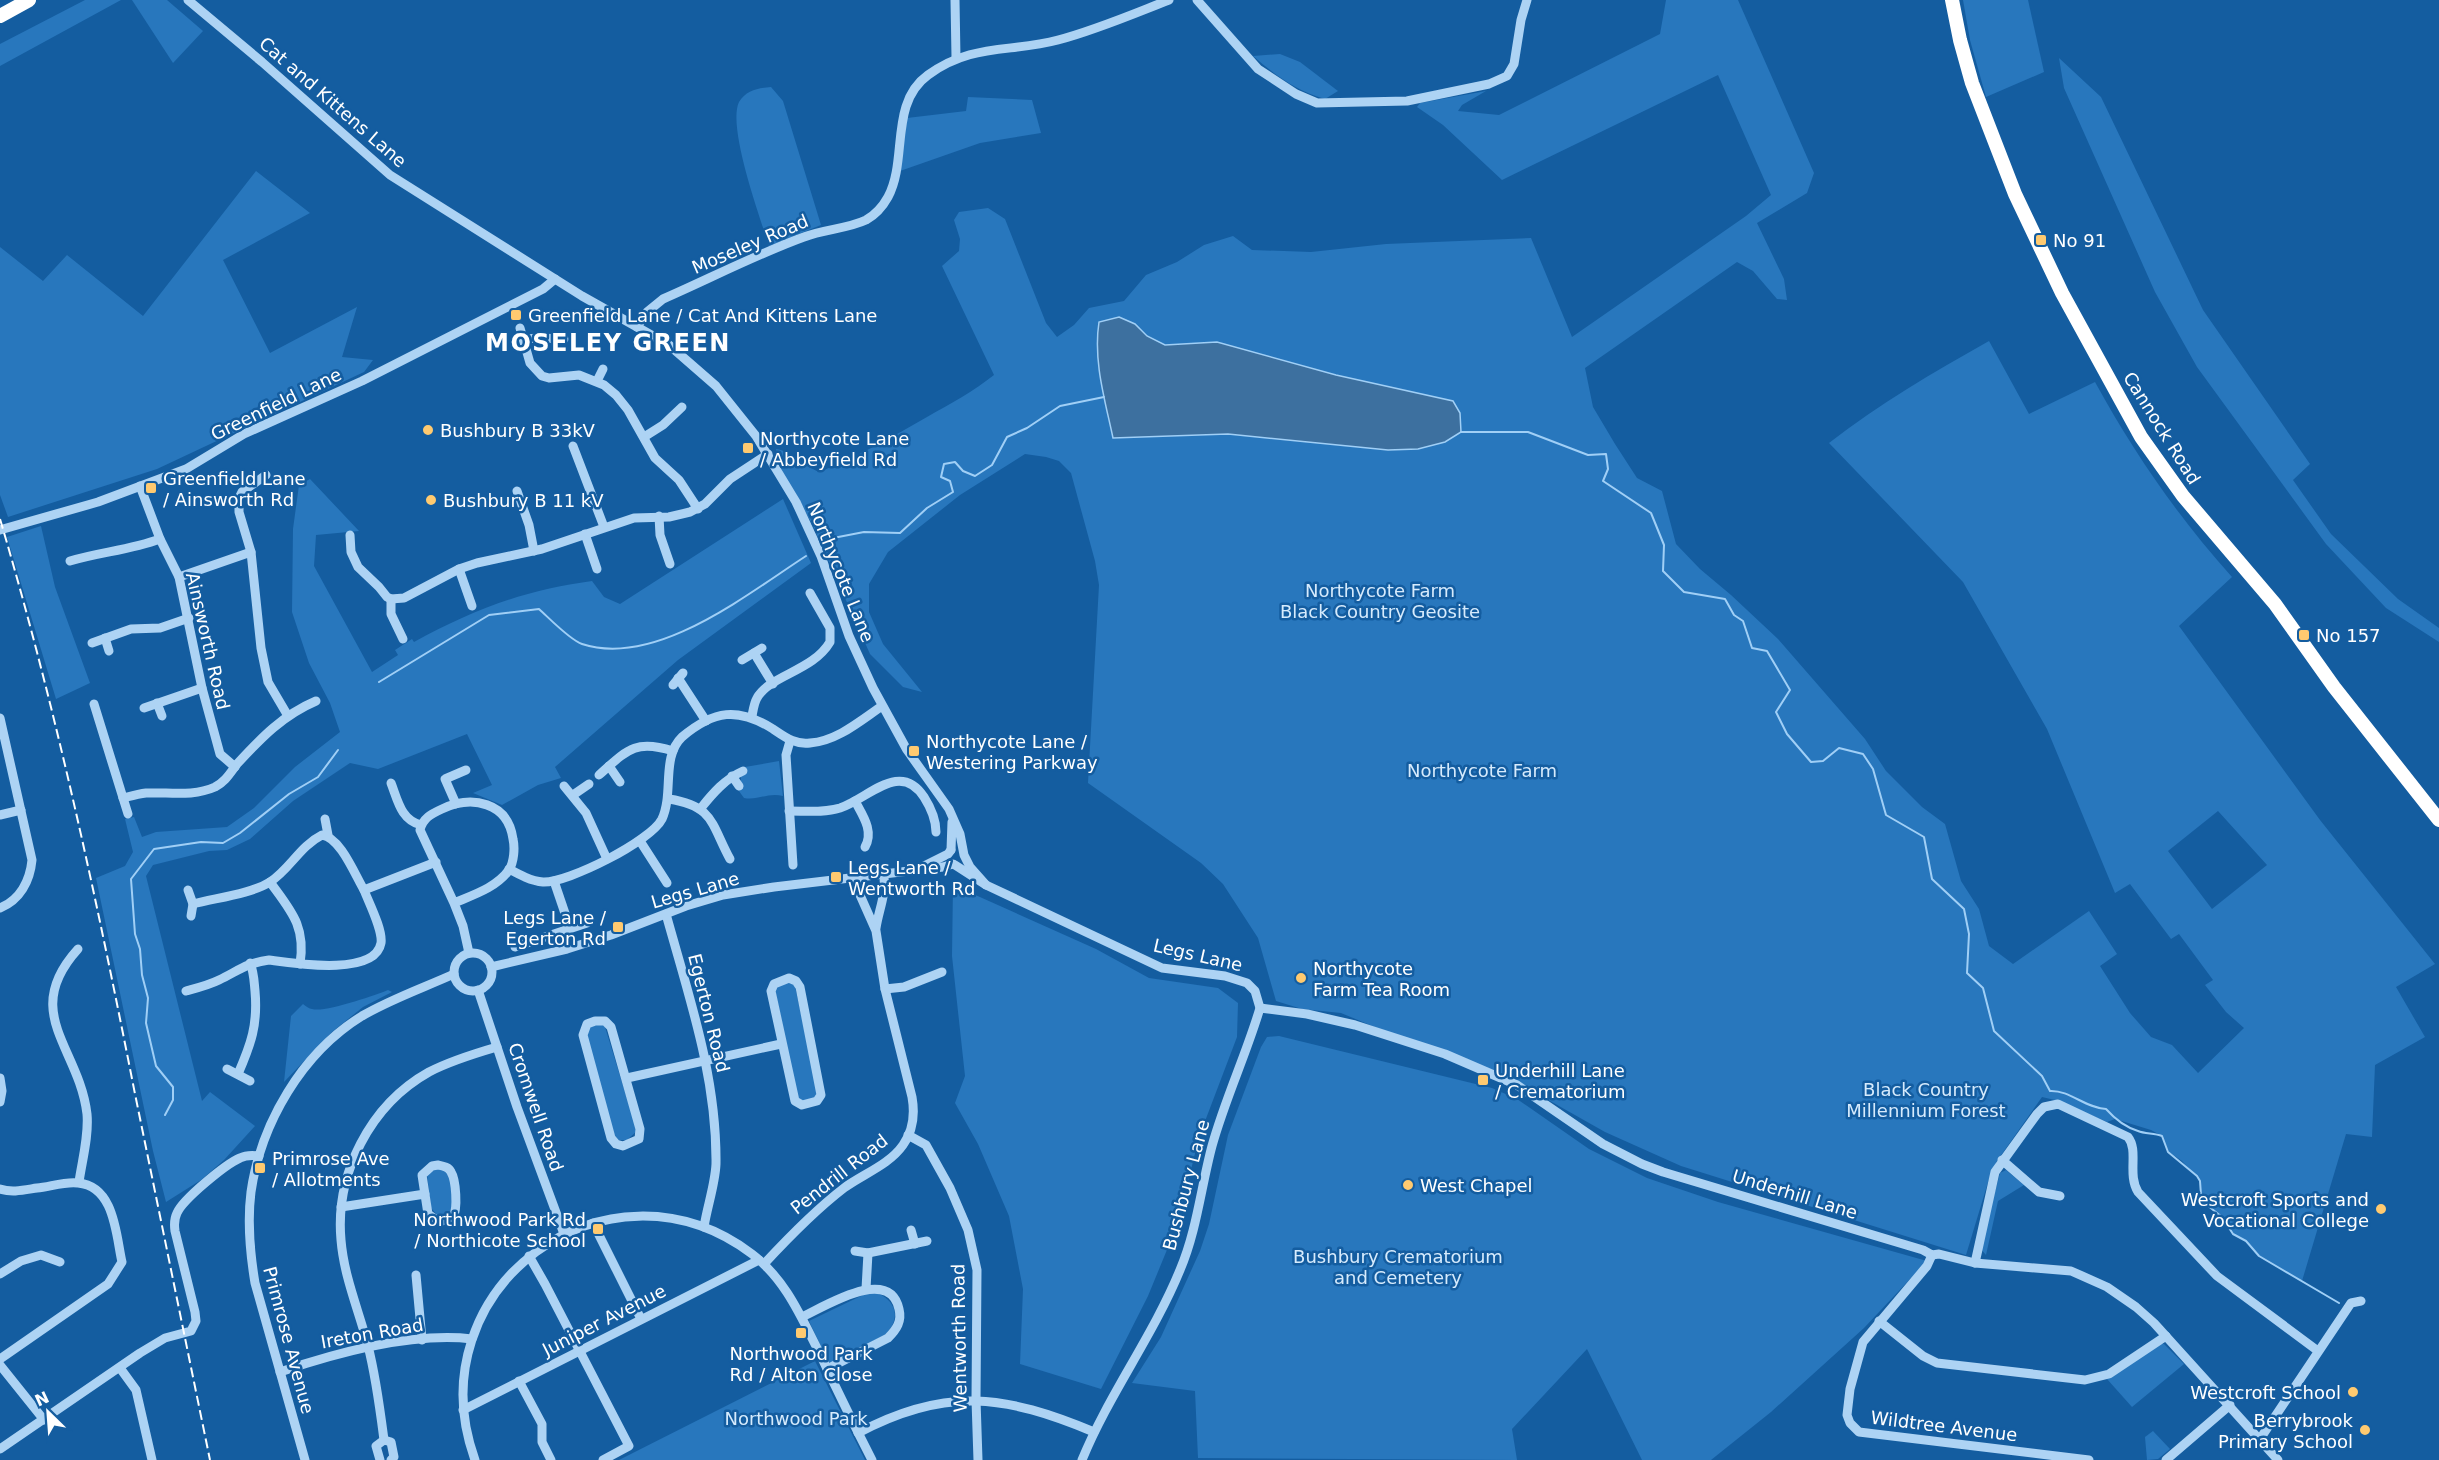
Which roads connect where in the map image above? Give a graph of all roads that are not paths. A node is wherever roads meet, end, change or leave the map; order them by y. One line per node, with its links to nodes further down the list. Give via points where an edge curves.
1 (28, 0): 8 (highway)
2 (188, 0): 10 (street, Cat and Kittens Lane, via 390,175)
3 (955, 0): 9 (street)
4 (1169, 0): 9 (street, Moseley Road, via 1058,40)
5 (1197, 0): 6 (street, via 1258,69 1317,104 1407,101 1489,84 1507,76 1514,64)
6 (1527, 0)
7 (1952, 0): 87 (highway, Cannock Road, via 1972,82 2015,194 2062,293 2141,437 2183,496 2280,611 2334,687)
8 (0, 14)
9 (956, 57): 11 (street, Moseley Road, via 926,76 914,90 904,114 894,177 888,196 876,213 865,220 805,236 663,299)
10 (555, 279): 11 (street, Northycote Lane); 22 (street, Greenfield Lane, via 362,381 244,434 186,469)
11 (637, 327): 20 (street, Northycote Lane, via 669,345 701,371)
12 (520, 328): 14 (street)
13 (564, 339): 14 (street, via 543,336)
14 (524, 340): 16 (street, via 530,363 542,376 579,375)
15 (603, 369): 16 (street)
16 (597, 381): 18 (street, via 628,410)
17 (682, 407): 18 (street, via 677,419)
18 (644, 437): 24 (street, via 655,458 679,480)
19 (573, 446): 26 (street)
20 (768, 454): 24 (street, via 730,479); 53 (street, Northycote Lane, via 809,530 855,651)
21 (264, 481): 32 (street, via 248,486 239,498 239,512)
22 (140, 486): 27 (street, Greenfield Lane); 29 (street, Ainsworth Road)
23 (510, 504): 31 (street, via 519,496)
24 (698, 509): 25 (street)
25 (659, 516): 26 (street); 34 (street)
26 (604, 527): 28 (street)
27 (0, 530)
28 (585, 534): 31 (street); 36 (street)
29 (160, 538): 33 (street, via 129,549 94,553 81,562); 37 (street, Ainsworth Road)
30 (362, 540): 39 (street, via 350,538 358,567)
31 (534, 551): 35 (street)
32 (251, 552): 37 (street); 56 (street, via 268,682)
33 (70, 561)
34 (670, 564)
35 (459, 569): 39 (street, via 417,593); 40 (street)
36 (597, 569)
37 (179, 577): 41 (street, Ainsworth Road)
38 (810, 593): 48 (street, via 813,607 830,628 830,642 815,659)
39 (391, 599): 43 (street, via 391,614)
40 (472, 599)
41 (189, 618): 42 (street, via 160,628 131,629); 49 (street, Ainsworth Road)
42 (105, 638): 44 (street); 45 (street)
43 (403, 639)
44 (92, 643)
45 (109, 651)
46 (742, 660): 48 (street, via 758,651)
47 (678, 679): 59 (street)
48 (773, 684): 57 (street, via 758,697)
49 (202, 687): 51 (street); 63 (street, Ainsworth Road, via 220,754)
50 (316, 701): 56 (street)
51 (157, 703): 54 (street); 55 (street)
52 (94, 704): 75 (street)
53 (882, 706): 60 (street, via 830,740 809,744); 86 (street, Northycote Lane)
54 (144, 708)
55 (162, 716)
56 (288, 716): 63 (street, via 268,731)
57 (752, 717): 59 (street, via 729,714); 60 (street)
58 (0, 718): 81 (street)
59 (706, 721): 61 (street, via 681,738)
60 (790, 741): 82 (street, via 786,755)
61 (673, 751): 62 (street, via 645,744); 77 (street)
62 (609, 766): 66 (street); 68 (street)
63 (235, 767): 75 (street, via 229,777 214,787 197,792 144,793)
64 (466, 770): 79 (street, via 446,779)
65 (743, 771): 67 (street)
66 (599, 775)
67 (732, 776): 72 (street); 80 (street)
68 (620, 782)
69 (391, 783): 73 (street)
70 (589, 784): 74 (street)
71 (564, 786): 74 (street)
72 (739, 786)
73 (395, 794): 76 (street); 88 (street, via 411,823)
74 (573, 795): 96 (street, via 586,813)
75 (123, 798): 83 (street)
76 (384, 799)
77 (669, 799): 80 (street); 91 (street, via 661,821)
78 (855, 801): 82 (street, via 825,811); 89 (street, via 879,786 910,782 927,802); 92 (street, via 867,823)
79 (456, 804): 88 (street, via 436,811); 100 (street, via 482,803 502,813 511,827 515,848)
80 (701, 808): 97 (street, via 728,847)
81 (21, 810): 84 (street); 114 (street, via 31,869 19,895)
82 (789, 811): 95 (street)
83 (128, 814)
84 (0, 815)
85 (325, 819): 90 (street)
86 (952, 819): 93 (street, Northycote Lane); 94 (street, Northycote Lane, via 960,834)
87 (2439, 820)
88 (422, 824): 98 (street, via 422,836)
89 (936, 832)
90 (328, 835): 107 (street, via 312,840); 111 (street, via 338,844)
91 (640, 841): 96 (street); 102 (street)
92 (870, 842)
93 (950, 852): 94 (street, via 957,849); 99 (street, via 948,860); 101 (street, Legs Lane)
94 (963, 854): 99 (street, via 962,862); 109 (street, Legs Lane)
95 (795, 858)
96 (607, 859): 106 (street)
97 (730, 859)
98 (436, 862): 111 (street); 112 (street)
99 (954, 865): 101 (street, Legs Lane); 109 (street, Legs Lane)
100 (509, 869): 106 (street, via 531,879); 112 (street, via 484,891)
101 (914, 871): 103 (street, Legs Lane)
102 (660, 873): 105 (street); 108 (street)
103 (884, 875): 104 (street, Legs Lane); 119 (street, via 885,896)
104 (857, 878): 115 (street, Legs Lane, via 744,891); 119 (street)
105 (650, 880)
106 (554, 881): 118 (street)
107 (270, 882): 113 (street); 124 (street, via 301,932)
108 (668, 883)
109 (986, 885): 131 (street, Legs Lane, via 1162,968 1246,982 1255,991)
110 (188, 890): 113 (street)
111 (364, 890): 124 (street, via 381,933 378,949 366,958 344,965)
112 (454, 903): 122 (street)
113 (193, 904): 116 (street)
114 (0, 908)
115 (666, 914): 125 (street, Legs Lane, via 567,949); 134 (street, Egerton Road)
116 (191, 916)
117 (587, 923): 118 (street)
118 (570, 928): 120 (street)
119 (876, 931): 128 (street)
120 (515, 947)
121 (78, 949): 144 (street, via 61,969 51,1007 87,1113)
122 (469, 953): 125 (street, via 485,958); 127 (street, via 457,961)
123 (250, 963): 124 (street, via 269,960); 130 (street, via 217,981); 136 (street, via 257,1012 252,1041)
124 (300, 964)
125 (491, 967): 129 (street, via 489,981)
126 (942, 972): 128 (street, via 904,987)
127 (454, 974): 129 (street, via 460,986); 142 (street, Primrose Avenue, via 361,1017 327,1045 281,1102)
128 (885, 989): 141 (street, via 914,1106)
129 (478, 990): 133 (street, Cromwell Road)
130 (186, 991)
131 (1260, 1008): 157 (street, Underhill Lane, via 1347,1023 1445,1054 1517,1085 1603,1144 1642,1164); 185 (street, Bushbury Lane, via 1212,1147 1181,1268)
132 (781, 1044): 132 (street, via 771,991 774,984 789,978 800,987 821,1095 818,1101 802,1105 795,1101); 134 (street)
133 (497, 1047): 148 (street, via 427,1073 384,1108 356,1151); 152 (street, Cromwell Road)
134 (706, 1059): 138 (street); 150 (street, Egerton Road, via 716,1168)
135 (227, 1069): 136 (street)
136 (238, 1074): 139 (street)
137 (0, 1078): 140 (street)
138 (627, 1078): 138 (street, via 611,1027 604,1021 587,1024 583,1035 611,1138 623,1146 639,1139 640,1129)
139 (250, 1081)
140 (0, 1102)
141 (908, 1135): 160 (street, Pendrill Road, via 892,1157 844,1188); 181 (street, Wentworth Road, via 926,1145 968,1230 977,1270)
142 (259, 1156): 177 (street, via 244,1156 232,1163 177,1212 175,1231 196,1321 191,1331 165,1338); 179 (street, Primrose Avenue, via 251,1193 250,1243 255,1283)
143 (2002, 1160): 147 (street, via 2039,1192); 161 (street, via 1992,1180); 174 (street, via 2049,1104 2058,1104 2128,1137 2133,1144 2132,1178 2138,1192 2217,1276)
144 (79, 1182): 145 (street, via 11,1192); 175 (street, via 94,1189 107,1202 122,1262 108,1284)
145 (0, 1189)
146 (425, 1194): 146 (street, via 422,1175 432,1166 446,1167 451,1172 456,1213 445,1221 435,1220 428,1214); 148 (street)
147 (2060, 1196)
148 (341, 1207): 172 (street, via 344,1260)
149 (593, 1223): 150 (street, via 646,1216); 152 (street); 167 (street)
150 (704, 1227): 160 (street, via 731,1240)
151 (911, 1230): 154 (street)
152 (564, 1234): 158 (street)
153 (927, 1241): 154 (street)
154 (915, 1244): 156 (street)
155 (855, 1251): 156 (street)
156 (868, 1253): 164 (street)
157 (1932, 1255): 161 (street, Underhill Lane); 168 (street, Wildtree Avenue)
158 (529, 1256): 170 (street, via 501,1284); 173 (street)
159 (60, 1262): 162 (street, via 41,1255)
160 (761, 1262): 166 (street, via 788,1291); 167 (street, Juniper Avenue)
161 (1975, 1263): 169 (street, Underhill Lane, via 2055,1268 2084,1275 2122,1296)
162 (0, 1274)
163 (416, 1275): 171 (street)
164 (867, 1289): 166 (street); 178 (street, via 879,1288 897,1302 896,1330)
165 (2361, 1301): 174 (street, via 2351,1303)
166 (802, 1317): 178 (street)
167 (641, 1319): 173 (street, Juniper Avenue)
168 (1879, 1321): 169 (street, via 1937,1363 2085,1380 2109,1374); 200 (street, Wildtree Avenue, via 1863,1342 1850,1389 1847,1415 1859,1432)
169 (2166, 1336): 182 (street, Underhill Lane)
170 (472, 1339): 171 (street, Ireton Road); 183 (street, via 464,1373)
171 (422, 1340): 172 (street, Ireton Road)
172 (369, 1348): 179 (street, Ireton Road); 188 (street)
173 (579, 1351): 180 (street, Juniper Avenue); 196 (street, via 629,1446)
174 (2318, 1351): 187 (street)
175 (0, 1359)
176 (0, 1365): 184 (street)
177 (120, 1368): 184 (street); 190 (street, via 136,1389)
178 (827, 1368): 186 (street)
179 (280, 1372): 191 (street, Primrose Avenue)
180 (519, 1381): 183 (street, Juniper Avenue); 195 (street, via 542,1424 542,1442)
181 (976, 1400): 185 (street, via 1027,1407); 186 (street, via 919,1407); 198 (street, Wentworth Road)
182 (2230, 1405): 187 (street, Underhill Lane); 201 (street)
183 (463, 1410): 194 (street)
184 (44, 1419): 189 (street)
185 (1094, 1432): 199 (street, Bushbury Lane)
186 (858, 1433): 197 (street)
187 (2260, 1439): 202 (street, Underhill Lane)
188 (384, 1440): 192 (street, via 376,1446); 193 (street, via 391,1442)
189 (0, 1449)
190 (152, 1460)
191 (304, 1460)
192 (380, 1460)
193 (391, 1460)
194 (475, 1460)
195 (551, 1460)
196 (603, 1460)
197 (872, 1460)
198 (978, 1460)
199 (1082, 1460)
200 (2089, 1460)
201 (2166, 1460)
202 (2278, 1460)

